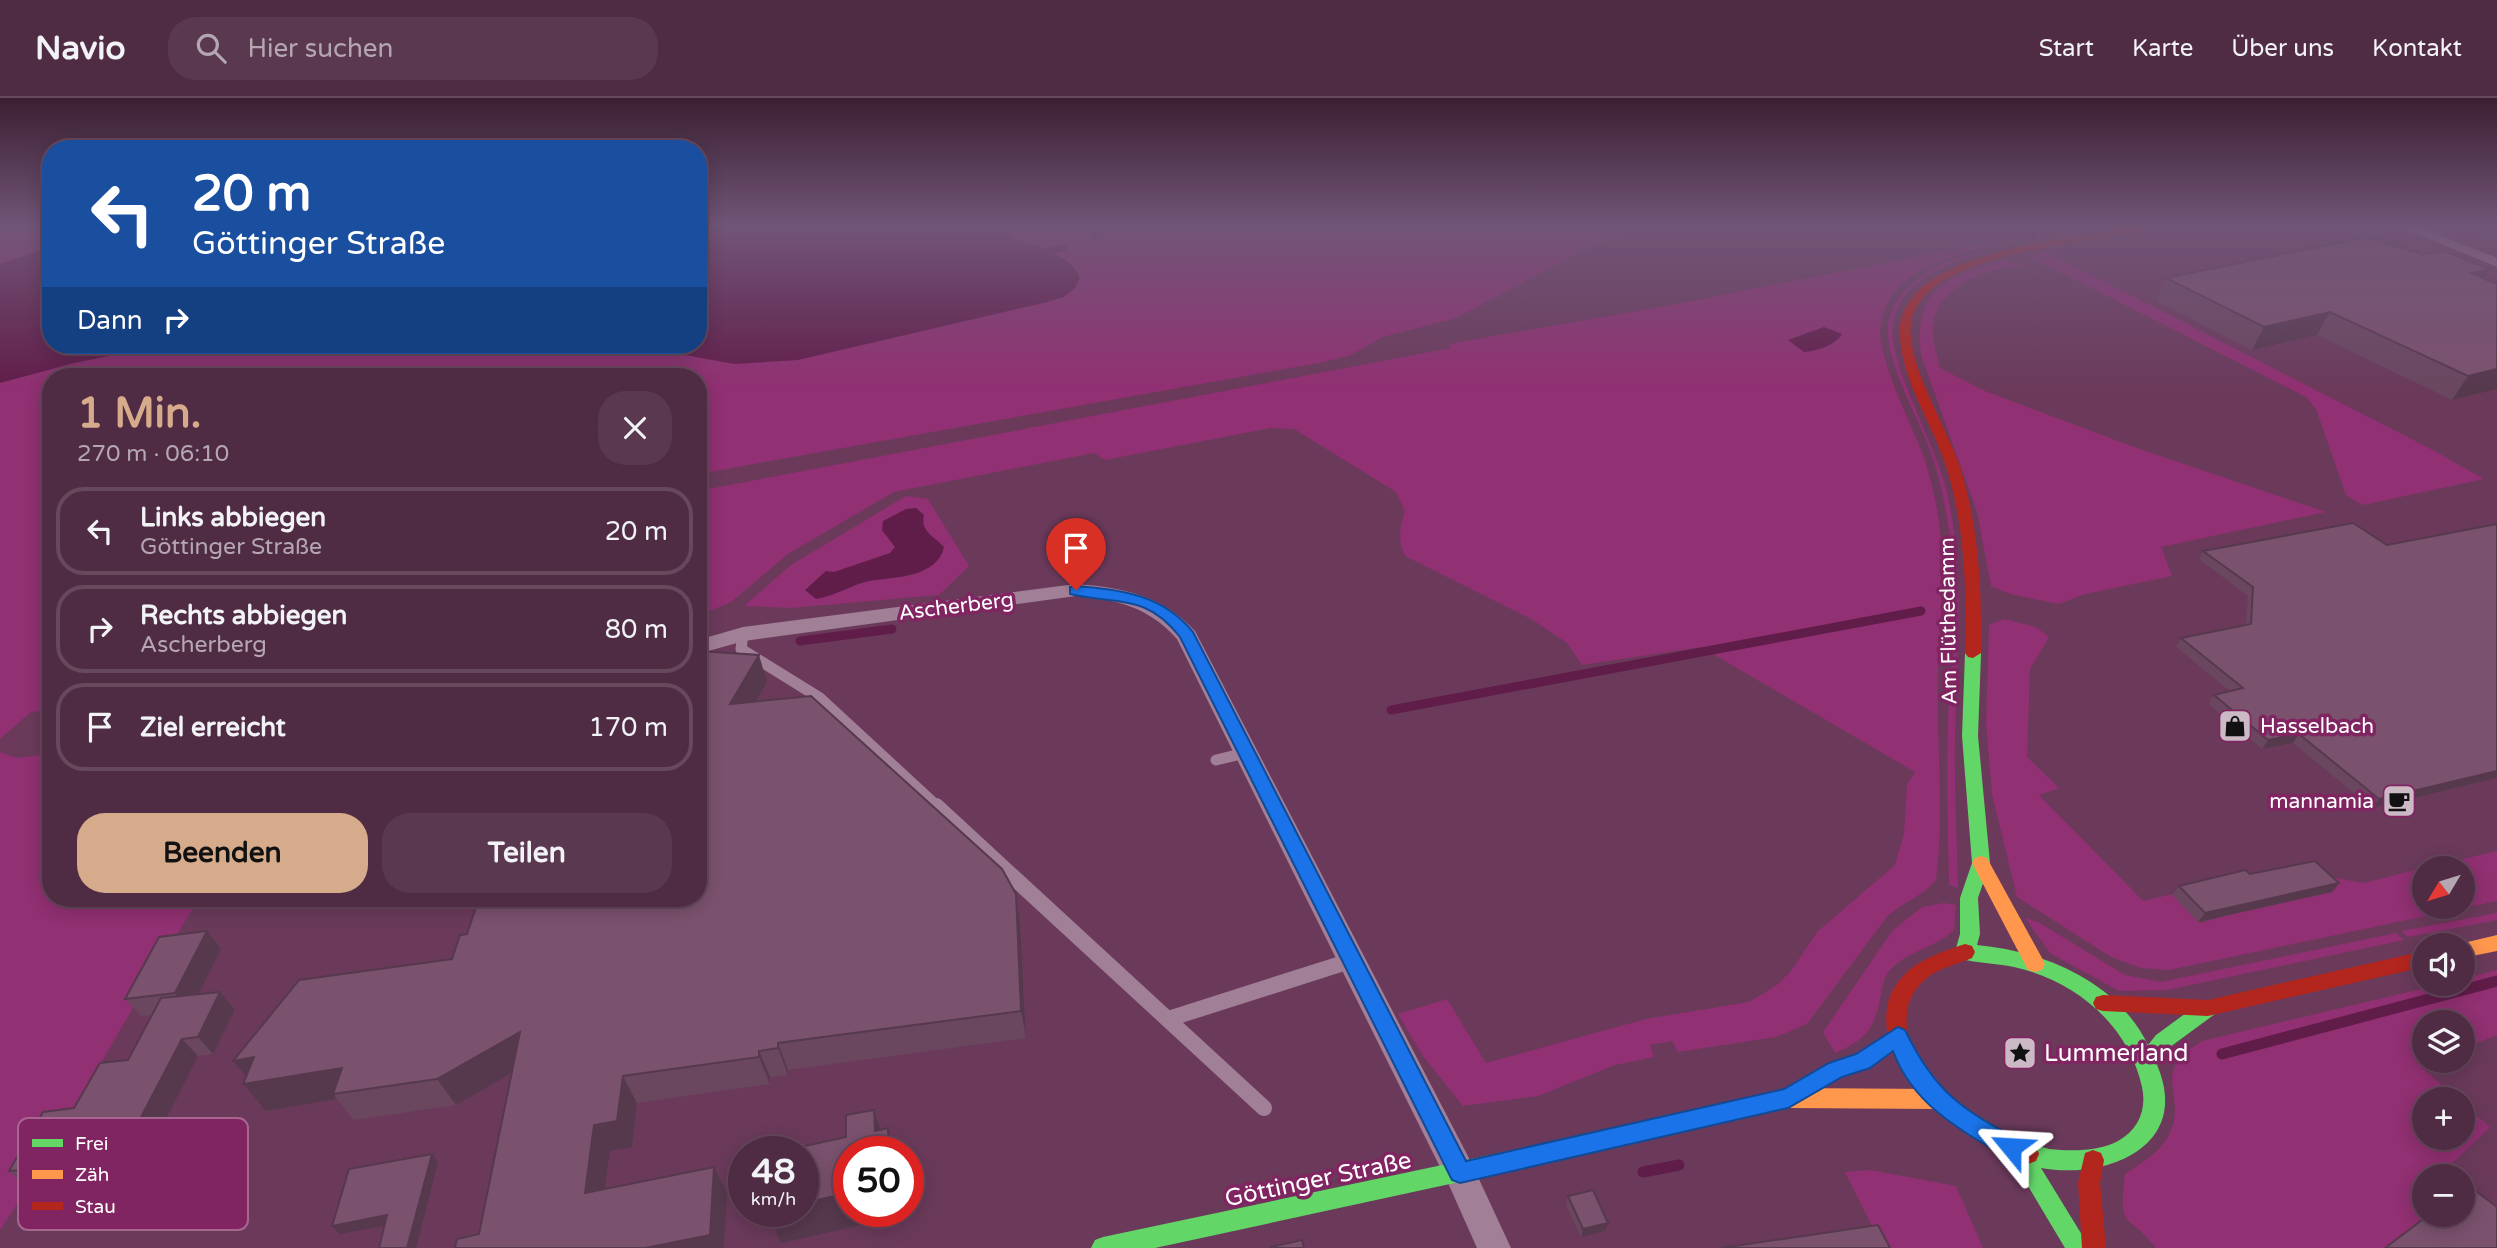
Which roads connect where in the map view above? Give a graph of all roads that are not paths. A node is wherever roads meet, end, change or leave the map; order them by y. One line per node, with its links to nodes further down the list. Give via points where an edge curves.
1 (1939, 281): 6 (main road, Am Flüthedamm, via 1913,304 1905,325 1908,351 1952,465 1969,537 1970,736)
2 (743, 634): 3 (street, Ascherberg); 4 (street, Ascherberg, via 1076,590 1127,596 1149,603 1175,620); 15 (lane, via 741,649 746,654 820,698)
3 (707, 644)
4 (1245, 753): 5 (lane); 10 (street, Ascherberg)
5 (1216, 760)
6 (1981, 863): 9 (main road, Am Flüthedamm, via 1969,898); 12 (main road, Am Flüthedamm)
7 (2497, 943): 8 (main road)
8 (2475, 947)
9 (1965, 952): 12 (main road); 16 (main road, via 1928,962 1913,972 1896,1000)
10 (1350, 961): 15 (lane); 23 (street, Ascherberg)
11 (2412, 962): 14 (main road)
12 (2035, 964): 13 (main road)
13 (2103, 1003): 14 (main road); 17 (main road, via 2137,1040)
14 (2208, 1008): 17 (main road, via 2163,1041)
15 (1168, 1019): 20 (lane)
16 (1898, 1036): 18 (main road, Göttinger Straße, via 1863,1062 1836,1070); 19 (main road, via 1912,1068)
17 (2148, 1060): 22 (main road, via 2157,1100 2146,1133 2132,1146)
18 (1788, 1098): 19 (main road, Göttinger Straße); 23 (main road, Göttinger Straße)
19 (1936, 1099): 21 (main road, via 1958,1118)
20 (1264, 1108)
21 (2011, 1147): 22 (main road, via 2067,1161); 26 (main road)
22 (2093, 1160): 27 (main road, via 2089,1184)
23 (1460, 1172): 24 (main road, Göttinger Straße); 25 (street, Ascherberg)
24 (1103, 1248)
25 (1494, 1248)
26 (2078, 1248)
27 (2094, 1248)

